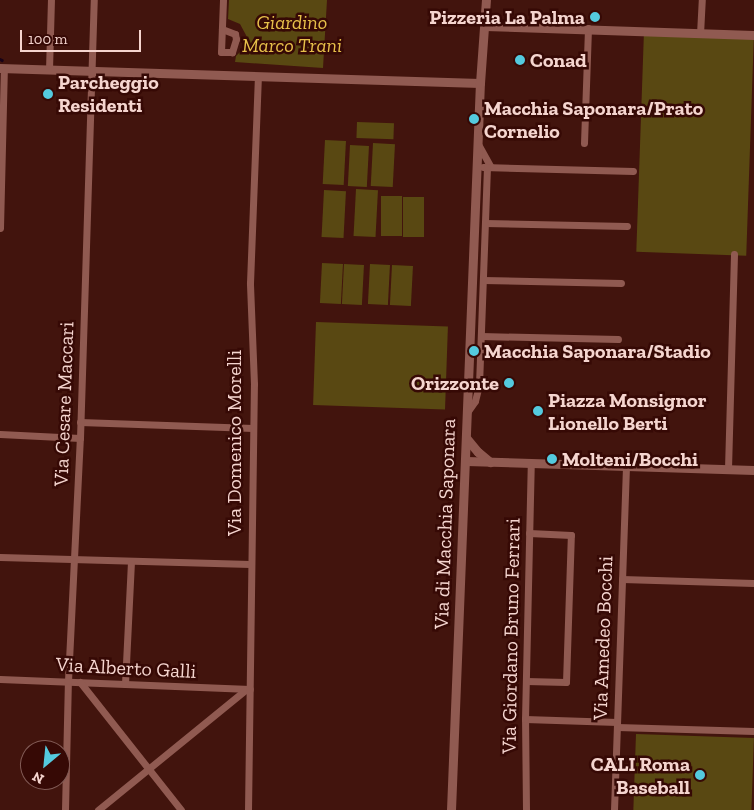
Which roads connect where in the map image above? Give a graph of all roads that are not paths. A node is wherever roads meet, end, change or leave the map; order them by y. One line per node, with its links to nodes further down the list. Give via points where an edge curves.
1 (51, 0): 12 (street)
2 (94, 0): 13 (street, Via Cesare Maccari)
3 (223, 0): 8 (street)
4 (486, 0): 6 (street, Via di Macchia Saponara)
5 (702, 0): 9 (street)
6 (485, 26): 7 (street); 15 (street, Via di Macchia Saponara)
7 (588, 28): 9 (street); 17 (street)
8 (222, 29)
9 (700, 34): 10 (street)
10 (754, 35)
11 (2, 68): 12 (street); 22 (street)
12 (49, 70): 13 (street)
13 (92, 71): 14 (street); 29 (street, Via Cesare Maccari)
14 (258, 77): 15 (street); 30 (street, Via Domenico Morelli, via 250,283 254,384)
15 (480, 83): 16 (street, Via di Macchia Saponara)
16 (478, 144): 18 (street, Via di Macchia Saponara); 18 (street)
17 (584, 144)
18 (485, 167): 19 (street); 20 (street); 28 (street, Via di Macchia Saponara)
19 (633, 172)
20 (485, 223): 21 (street); 24 (street)
21 (627, 226)
22 (0, 228)
23 (734, 254): 38 (street)
24 (483, 280): 25 (street); 26 (street)
25 (620, 284)
26 (481, 336): 27 (street); 28 (street, via 478,390)
27 (618, 339)
28 (468, 411): 33 (street, Via di Macchia Saponara)
29 (80, 422): 30 (street); 32 (street, Via Cesare Maccari)
30 (252, 428): 44 (street, Via Domenico Morelli)
31 (0, 434): 32 (street)
32 (80, 438): 42 (street, Via Cesare Maccari)
33 (467, 440): 34 (street, Via di Macchia Saponara); 35 (street)
34 (466, 461): 35 (street); 61 (street, Via di Macchia Saponara)
35 (490, 462): 36 (street)
36 (531, 463): 37 (street); 40 (street, Via Giordano Bruno Ferrari)
37 (626, 466): 38 (street); 45 (street, Via Amedeo Bocchi)
38 (728, 469): 39 (street)
39 (754, 470)
40 (529, 533): 49 (street, Via Giordano Bruno Ferrari); 49 (street, via 571,535 566,682)
41 (0, 557): 42 (street)
42 (75, 560): 43 (street); 48 (street, Via Cesare Maccari)
43 (131, 562): 44 (street); 51 (street)
44 (250, 564): 52 (street, Via Domenico Morelli)
45 (622, 579): 46 (street); 54 (street, Via Amedeo Bocchi)
46 (754, 583)
47 (0, 679): 48 (street, Via Alberto Galli)
48 (68, 681): 50 (street, Via Alberto Galli); 57 (street, Via Cesare Maccari)
49 (526, 681): 53 (street, Via Giordano Bruno Ferrari)
50 (80, 682): 51 (street, Via Alberto Galli); 56 (street)
51 (125, 684): 52 (street, Via Alberto Galli)
52 (248, 689): 56 (street); 60 (street, Via Domenico Morelli)
53 (525, 719): 54 (street); 62 (street, Via Giordano Bruno Ferrari)
54 (617, 724): 55 (street); 63 (street, Via Amedeo Bocchi)
55 (754, 731)
56 (150, 769): 58 (street); 59 (street)
57 (65, 810)
58 (98, 810)
59 (181, 810)
60 (248, 810)
61 (451, 810)
62 (526, 810)
63 (614, 810)

